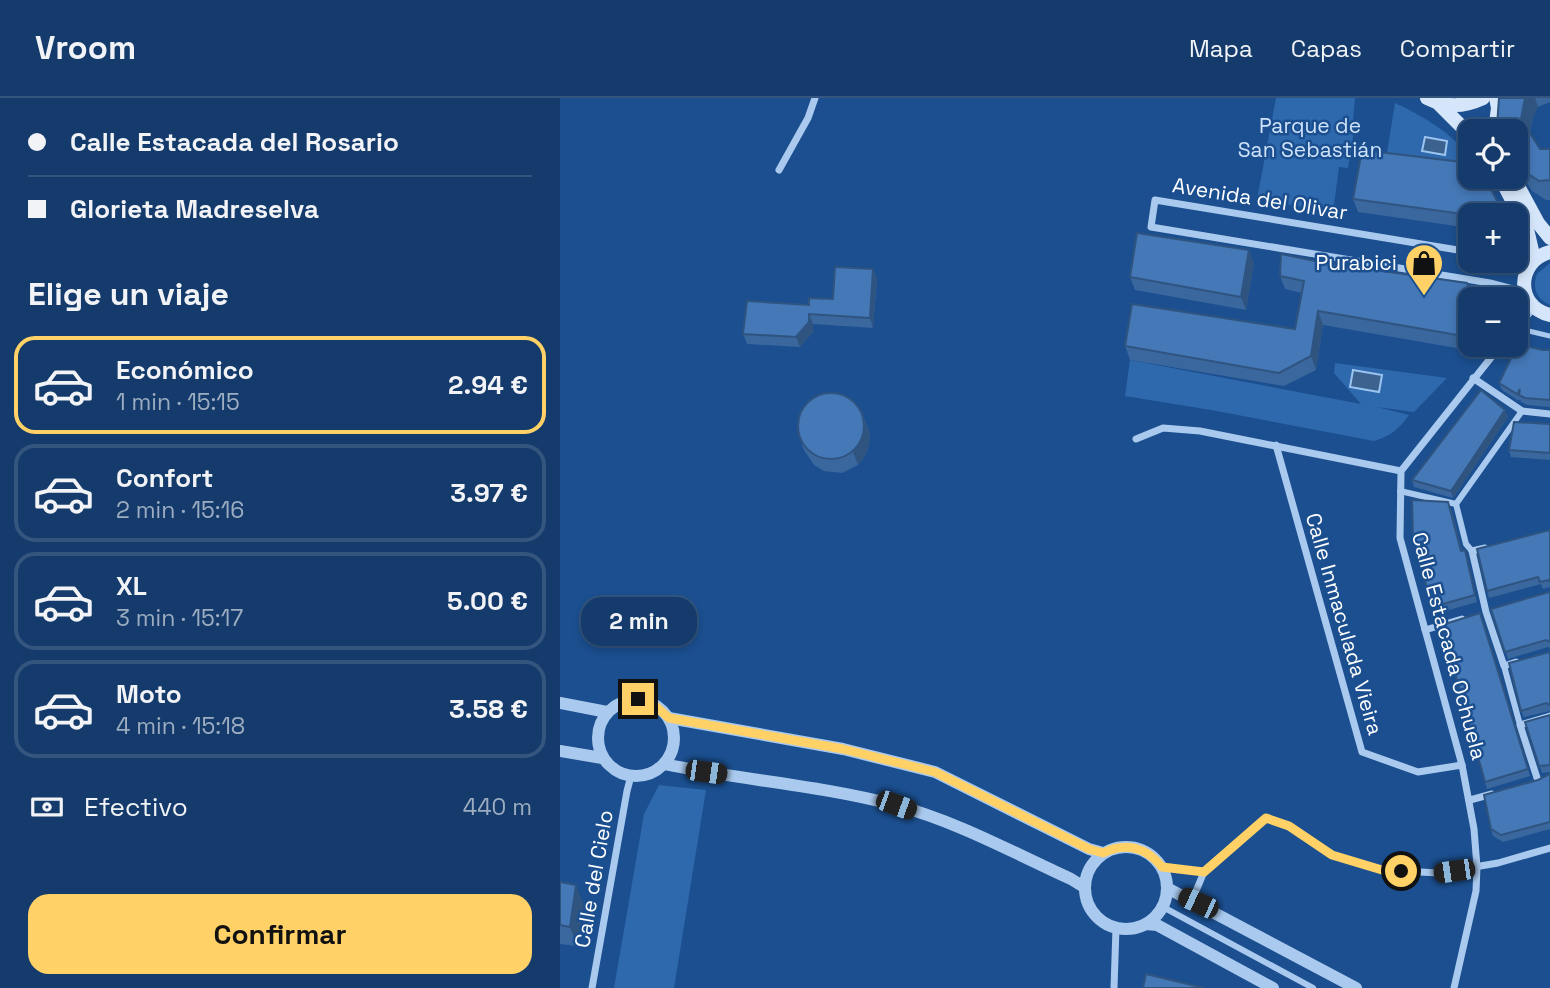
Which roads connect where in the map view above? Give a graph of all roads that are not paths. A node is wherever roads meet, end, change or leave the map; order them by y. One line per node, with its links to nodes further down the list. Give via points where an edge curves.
1 (815, 98): 7 (street)
2 (1483, 98): 4 (main road, via 1454,106)
3 (1496, 98): 5 (main road)
4 (1433, 101): 6 (main road)
5 (1496, 119)
6 (1458, 124)
7 (779, 170)
8 (1506, 189): 14 (main road, via 1527,229)
9 (1521, 189): 10 (main road)
10 (1550, 239)
11 (1458, 250): 15 (street, Avenida del Olivar, via 1155,200 1152,227)
12 (1550, 252): 14 (main road)
13 (1528, 260): 14 (street)
14 (1533, 260): 16 (main road, via 1525,271)
15 (1505, 287)
16 (1524, 287)
17 (1528, 298): 18 (main road)
18 (1534, 307): 19 (street); 20 (main road)
19 (1528, 314)
20 (1550, 315)
21 (1528, 331): 22 (lane)
22 (1550, 336)
23 (1491, 357): 24 (street)
24 (1473, 378): 25 (street); 29 (street)
25 (1522, 411): 26 (street); 31 (street)
26 (1550, 414)
27 (1136, 439): 28 (street, via 1163,428)
28 (1276, 445): 29 (street); 49 (street, Calle Inmaculada Vieira, via 1362,752 1418,772)
29 (1401, 471): 30 (street, Calle Estacada Ochuela)
30 (1400, 491): 31 (street); 38 (street, Calle Estacada Ochuela, via 1400,538)
31 (1456, 504): 33 (street)
32 (1498, 544): 33 (street)
33 (1472, 551): 35 (street)
34 (1499, 608): 35 (street)
35 (1486, 612): 36 (street); 40 (street)
36 (1476, 615)
37 (1466, 618): 38 (street)
38 (1425, 630): 49 (street, Calle Estacada Ochuela)
39 (1527, 660): 40 (street)
40 (1504, 666): 45 (street)
41 (560, 703): 42 (street)
42 (607, 712): 44 (street, via 621,702 638,699 653,704); 47 (street, via 597,737)
43 (1550, 716): 45 (street)
44 (669, 718): 48 (street, via 673,748); 57 (street, via 843,749 935,772)
45 (1520, 725): 52 (street)
46 (560, 751): 47 (street)
47 (603, 758): 50 (street, via 613,769)
48 (664, 764): 50 (street, via 655,771); 61 (street, via 896,805 954,826)
49 (1462, 765): 55 (street, Calle Estacada Ochuela)
50 (631, 776): 67 (street, Calle del Cielo)
51 (1550, 777): 52 (street)
52 (1538, 780): 53 (street)
53 (1525, 784)
54 (1499, 792): 55 (street)
55 (1470, 800): 59 (street, Calle Estacada Ochuela)
56 (1550, 848): 59 (street)
57 (1103, 853): 58 (street, via 1115,847 1142,849); 61 (street, via 1089,868)
58 (1162, 867): 60 (street); 62 (street)
59 (1478, 867): 60 (street, via 1439,873 1382,870 1332,855 1289,826 1266,818); 72 (street, Calle Estacada Ochuela)
60 (1204, 872): 63 (street, via 1196,891)
61 (1084, 887): 66 (street, via 1093,913)
62 (1167, 888): 63 (street); 64 (street)
63 (1198, 903): 71 (street)
64 (1163, 906): 65 (street); 70 (street)
65 (1146, 924): 66 (street); 69 (street, via 1157,925)
66 (1116, 928): 68 (street)
67 (592, 988)
68 (1114, 988)
69 (1273, 988)
70 (1313, 988)
71 (1356, 988)
72 (1454, 988)

